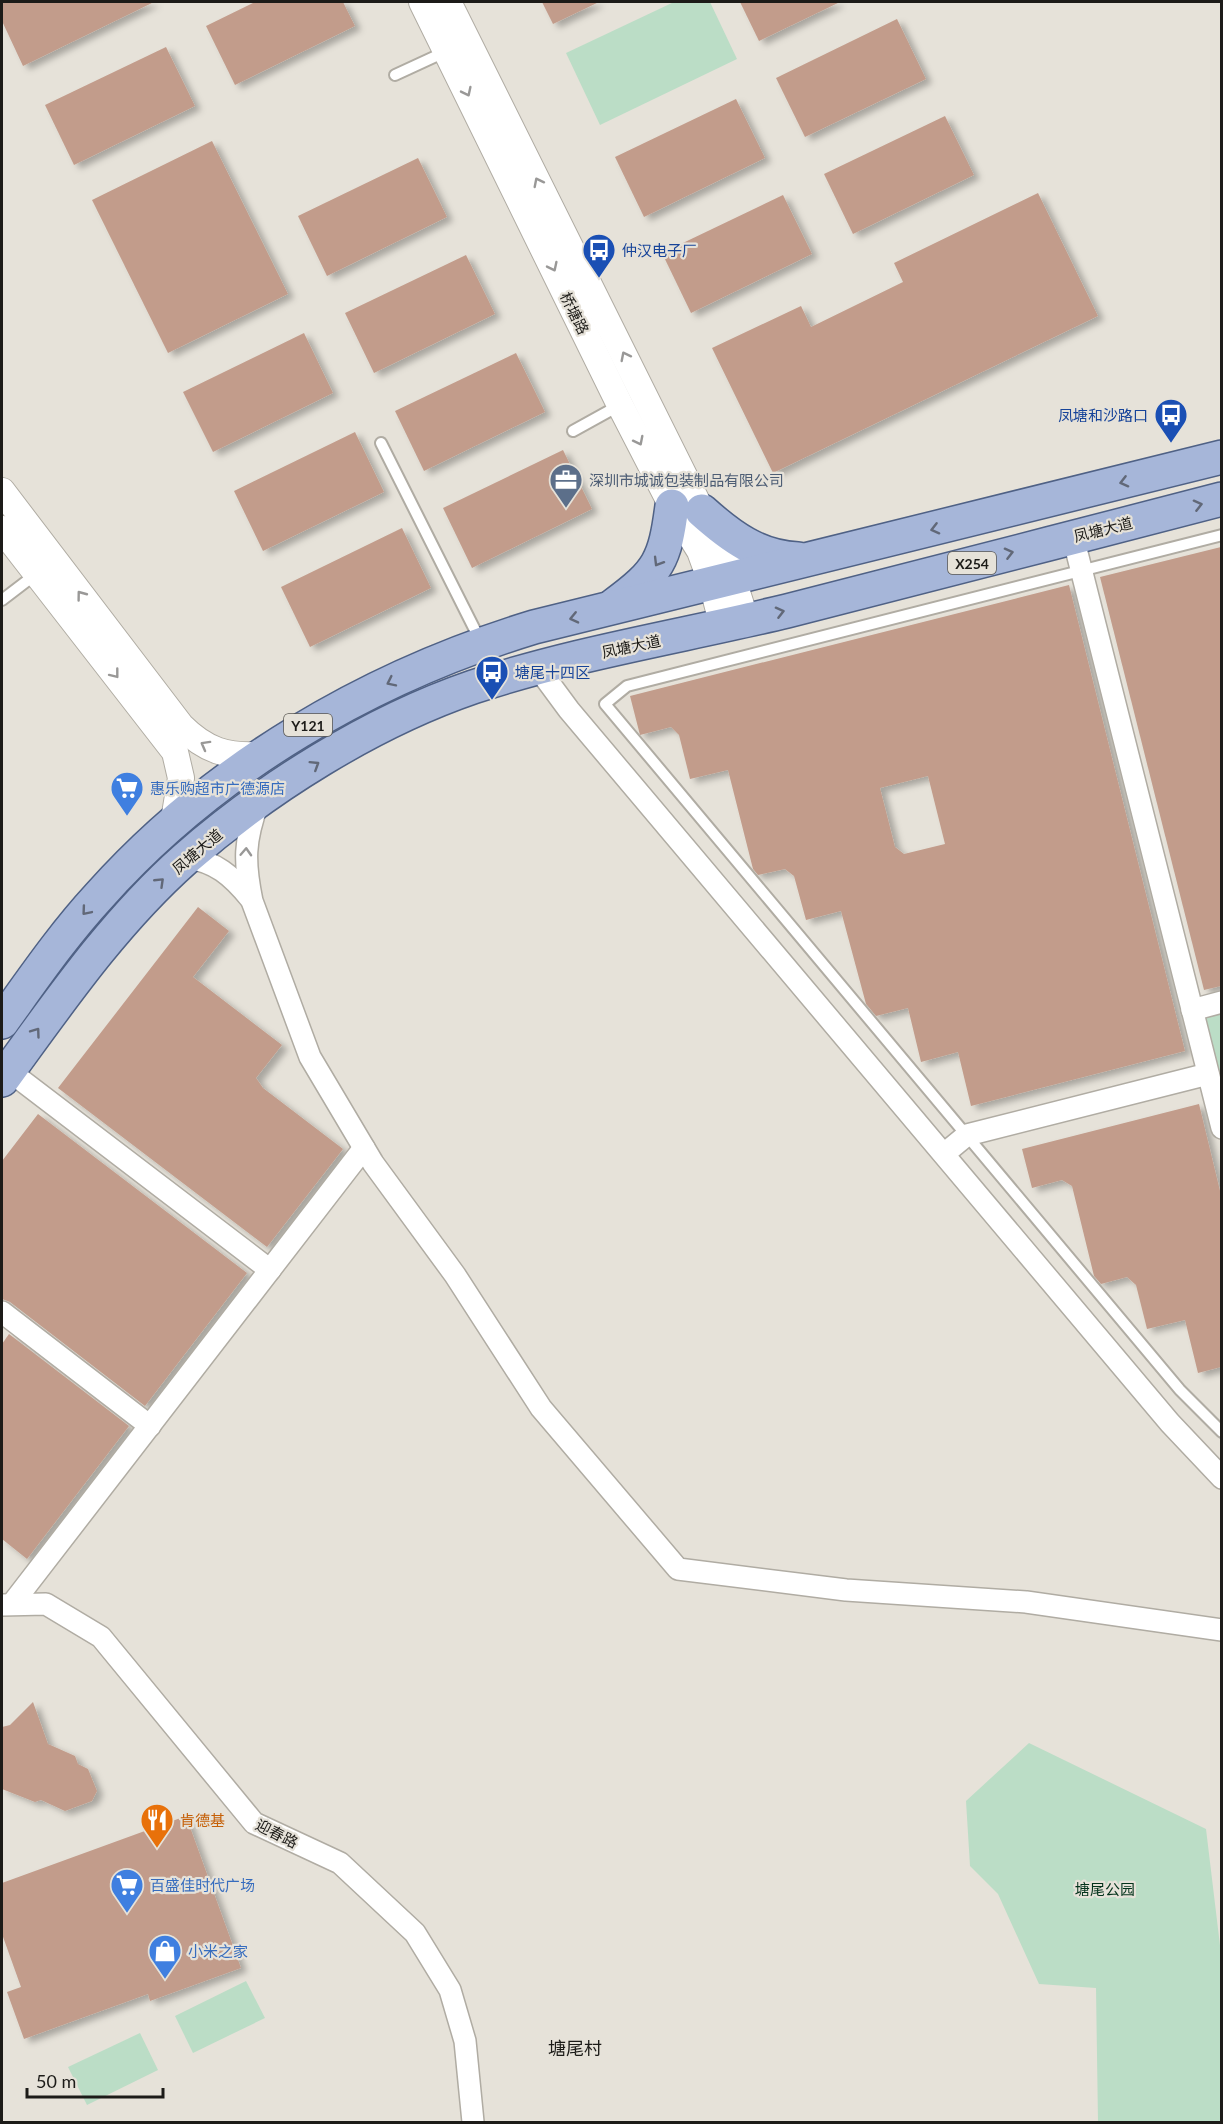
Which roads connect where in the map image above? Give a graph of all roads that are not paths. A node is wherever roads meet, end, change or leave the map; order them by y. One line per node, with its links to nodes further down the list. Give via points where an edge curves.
1 (422, 2): 3 (street, 桥塘路)
2 (448, 2): 11 (street, 桥塘路, one-way to 2)
3 (447, 51): 4 (lane); 5 (street, 桥塘路, one-way to 5)
4 (395, 75)
5 (620, 405): 6 (lane); 11 (street, 桥塘路, one-way to 11)
6 (573, 431)
7 (381, 443): 22 (lane)
8 (1221, 458): 15 (main road, one-way to 15)
9 (2, 491): 24 (street, one-way to 9, via 218,752 181,726)
10 (1221, 499): 14 (main road, 凤塘大道 / X254, one-way to 10)
11 (687, 508): 15 (main road, via 754,549 777,558); 18 (street, 桥塘路); 20 (main road, one-way to 20, via 662,559 635,589)
12 (2, 529): 17 (street)
13 (1221, 535): 16 (lane)
14 (1072, 537): 16 (street); 21 (main road, 凤塘大道 / X254, one-way to 14)
15 (812, 560): 18 (main road)
16 (1081, 571): 30 (street); 35 (lane, via 627,686 605,704)
17 (36, 574): 19 (lane); 26 (street, one-way to 26, via 175,752 181,778)
18 (724, 581): 20 (main road, Y121); 21 (street, 桥塘路)
19 (2, 600)
20 (607, 610): 22 (main road, Y121, one-way to 22)
21 (734, 623): 23 (main road, 凤塘大道 / Y121)
22 (481, 644): 24 (main road, Y121, one-way to 24, via 364,696 309,724)
23 (538, 668): 25 (main road, 凤塘大道 / Y121, one-way to 23, via 327,757 422,707); 37 (street, via 569,710)
24 (261, 755): 26 (main road, Y121)
25 (258, 804): 27 (main road, 凤塘大道 / Y121); 28 (street, one-way to 25, via 245,856)
26 (172, 826): 31 (main road, Y121, one-way to 31, via 99,896)
27 (187, 858): 28 (street, via 222,869); 33 (main road, 凤塘大道 / Y121, one-way to 27, via 95,953)
28 (252, 901): 36 (street, via 310,1057)
29 (1221, 1002): 30 (street)
30 (1192, 1010): 32 (street)
31 (2, 1022)
32 (1208, 1074): 34 (street); 35 (street)
33 (5, 1075): 38 (street)
34 (1221, 1128)
35 (967, 1135): 37 (street); 41 (lane, via 1180,1390)
36 (364, 1148): 38 (street); 44 (street, via 455,1275 541,1408 678,1569 846,1590 1026,1602)
37 (944, 1154): 42 (street, via 1170,1423)
38 (270, 1270): 40 (street)
39 (2, 1312): 40 (street)
40 (150, 1426): 43 (street)
41 (1221, 1432)
42 (1221, 1478)
43 (7, 1604): 45 (street, 迎春路, via 46,1604 101,1637 254,1823 340,1863 415,1934 450,1990 465,2042)
44 (1221, 1630)
45 (473, 2122)

